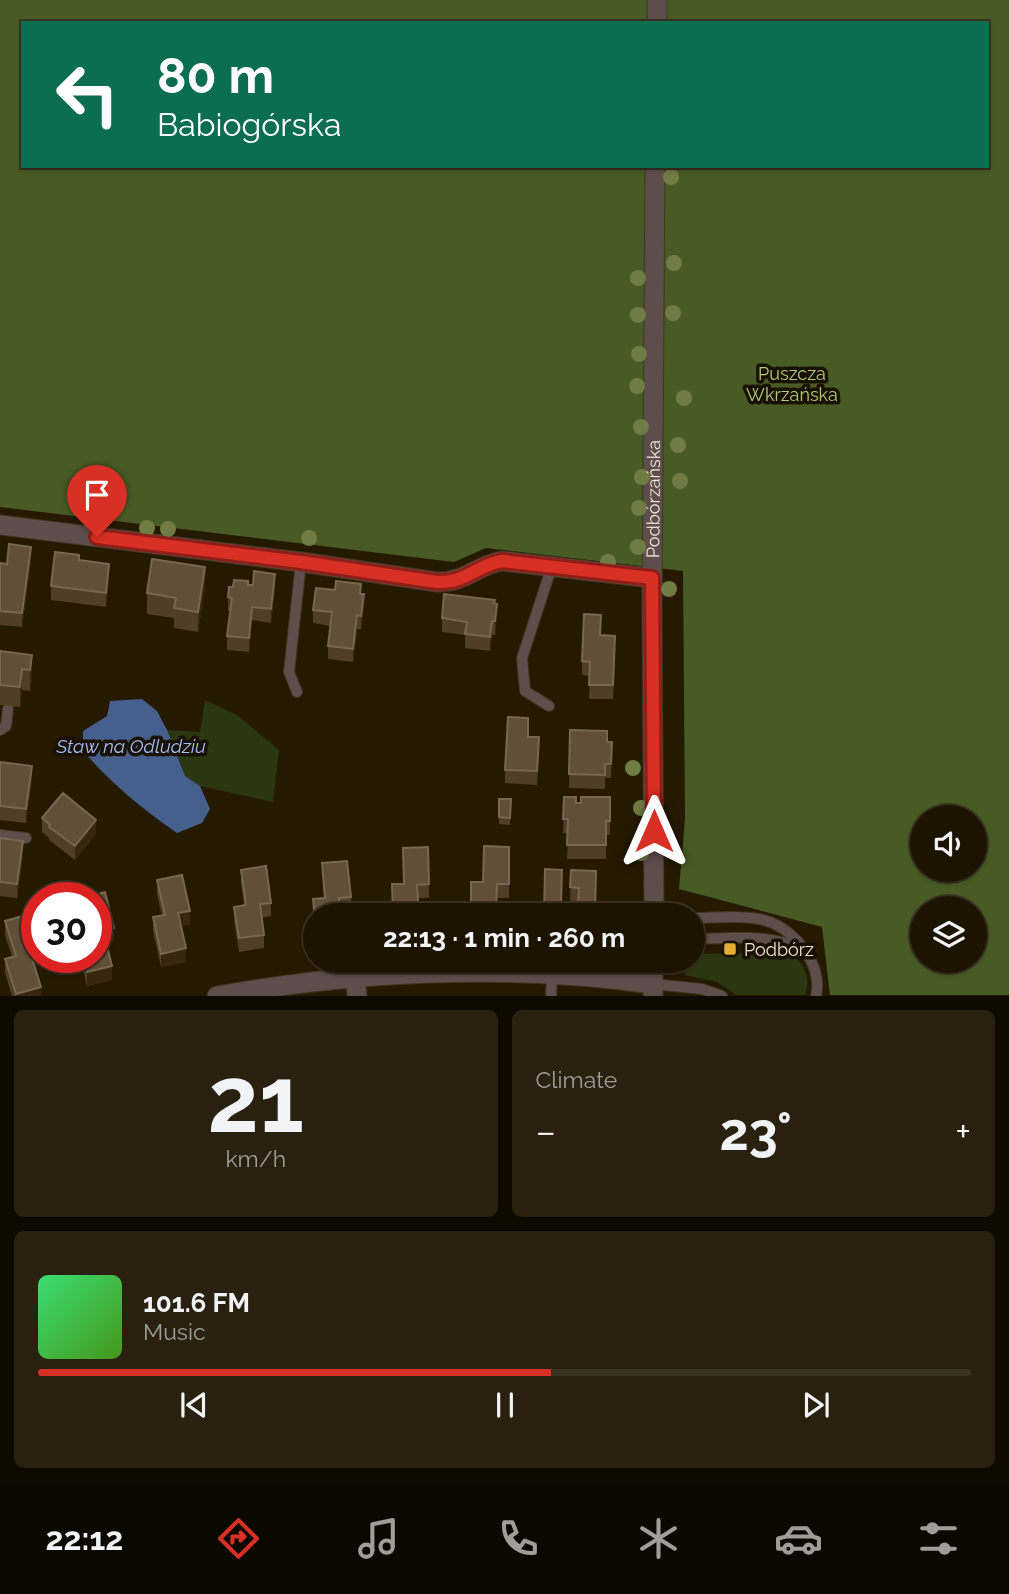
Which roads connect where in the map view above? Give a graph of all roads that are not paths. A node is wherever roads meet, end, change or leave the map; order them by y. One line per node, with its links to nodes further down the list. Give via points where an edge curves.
1 (657, 0): 2 (street)
2 (657, 21)
3 (656, 168): 7 (street, Podbórzańska)
4 (0, 525): 5 (street)
5 (301, 562): 6 (street, via 437,582 453,582 502,561); 8 (lane, via 289,672)
6 (552, 566): 7 (street); 9 (lane, via 522,659 525,691)
7 (652, 578): 14 (street, Podbórzańska)
8 (297, 692)
9 (549, 706)
10 (8, 709): 11 (lane, via 6,726)
11 (0, 730)
12 (0, 835): 13 (lane)
13 (26, 838)
14 (654, 903)
15 (705, 918): 17 (lane, via 768,921 788,933)
16 (705, 939): 17 (lane, via 778,940)
17 (810, 958): 24 (lane)
18 (551, 974): 19 (street, via 467,971); 20 (street); 22 (lane)
19 (356, 986): 21 (street, via 319,979)
20 (653, 990): 23 (lane, via 702,989)
21 (217, 996)
22 (551, 996)
23 (722, 996)
24 (816, 996)

